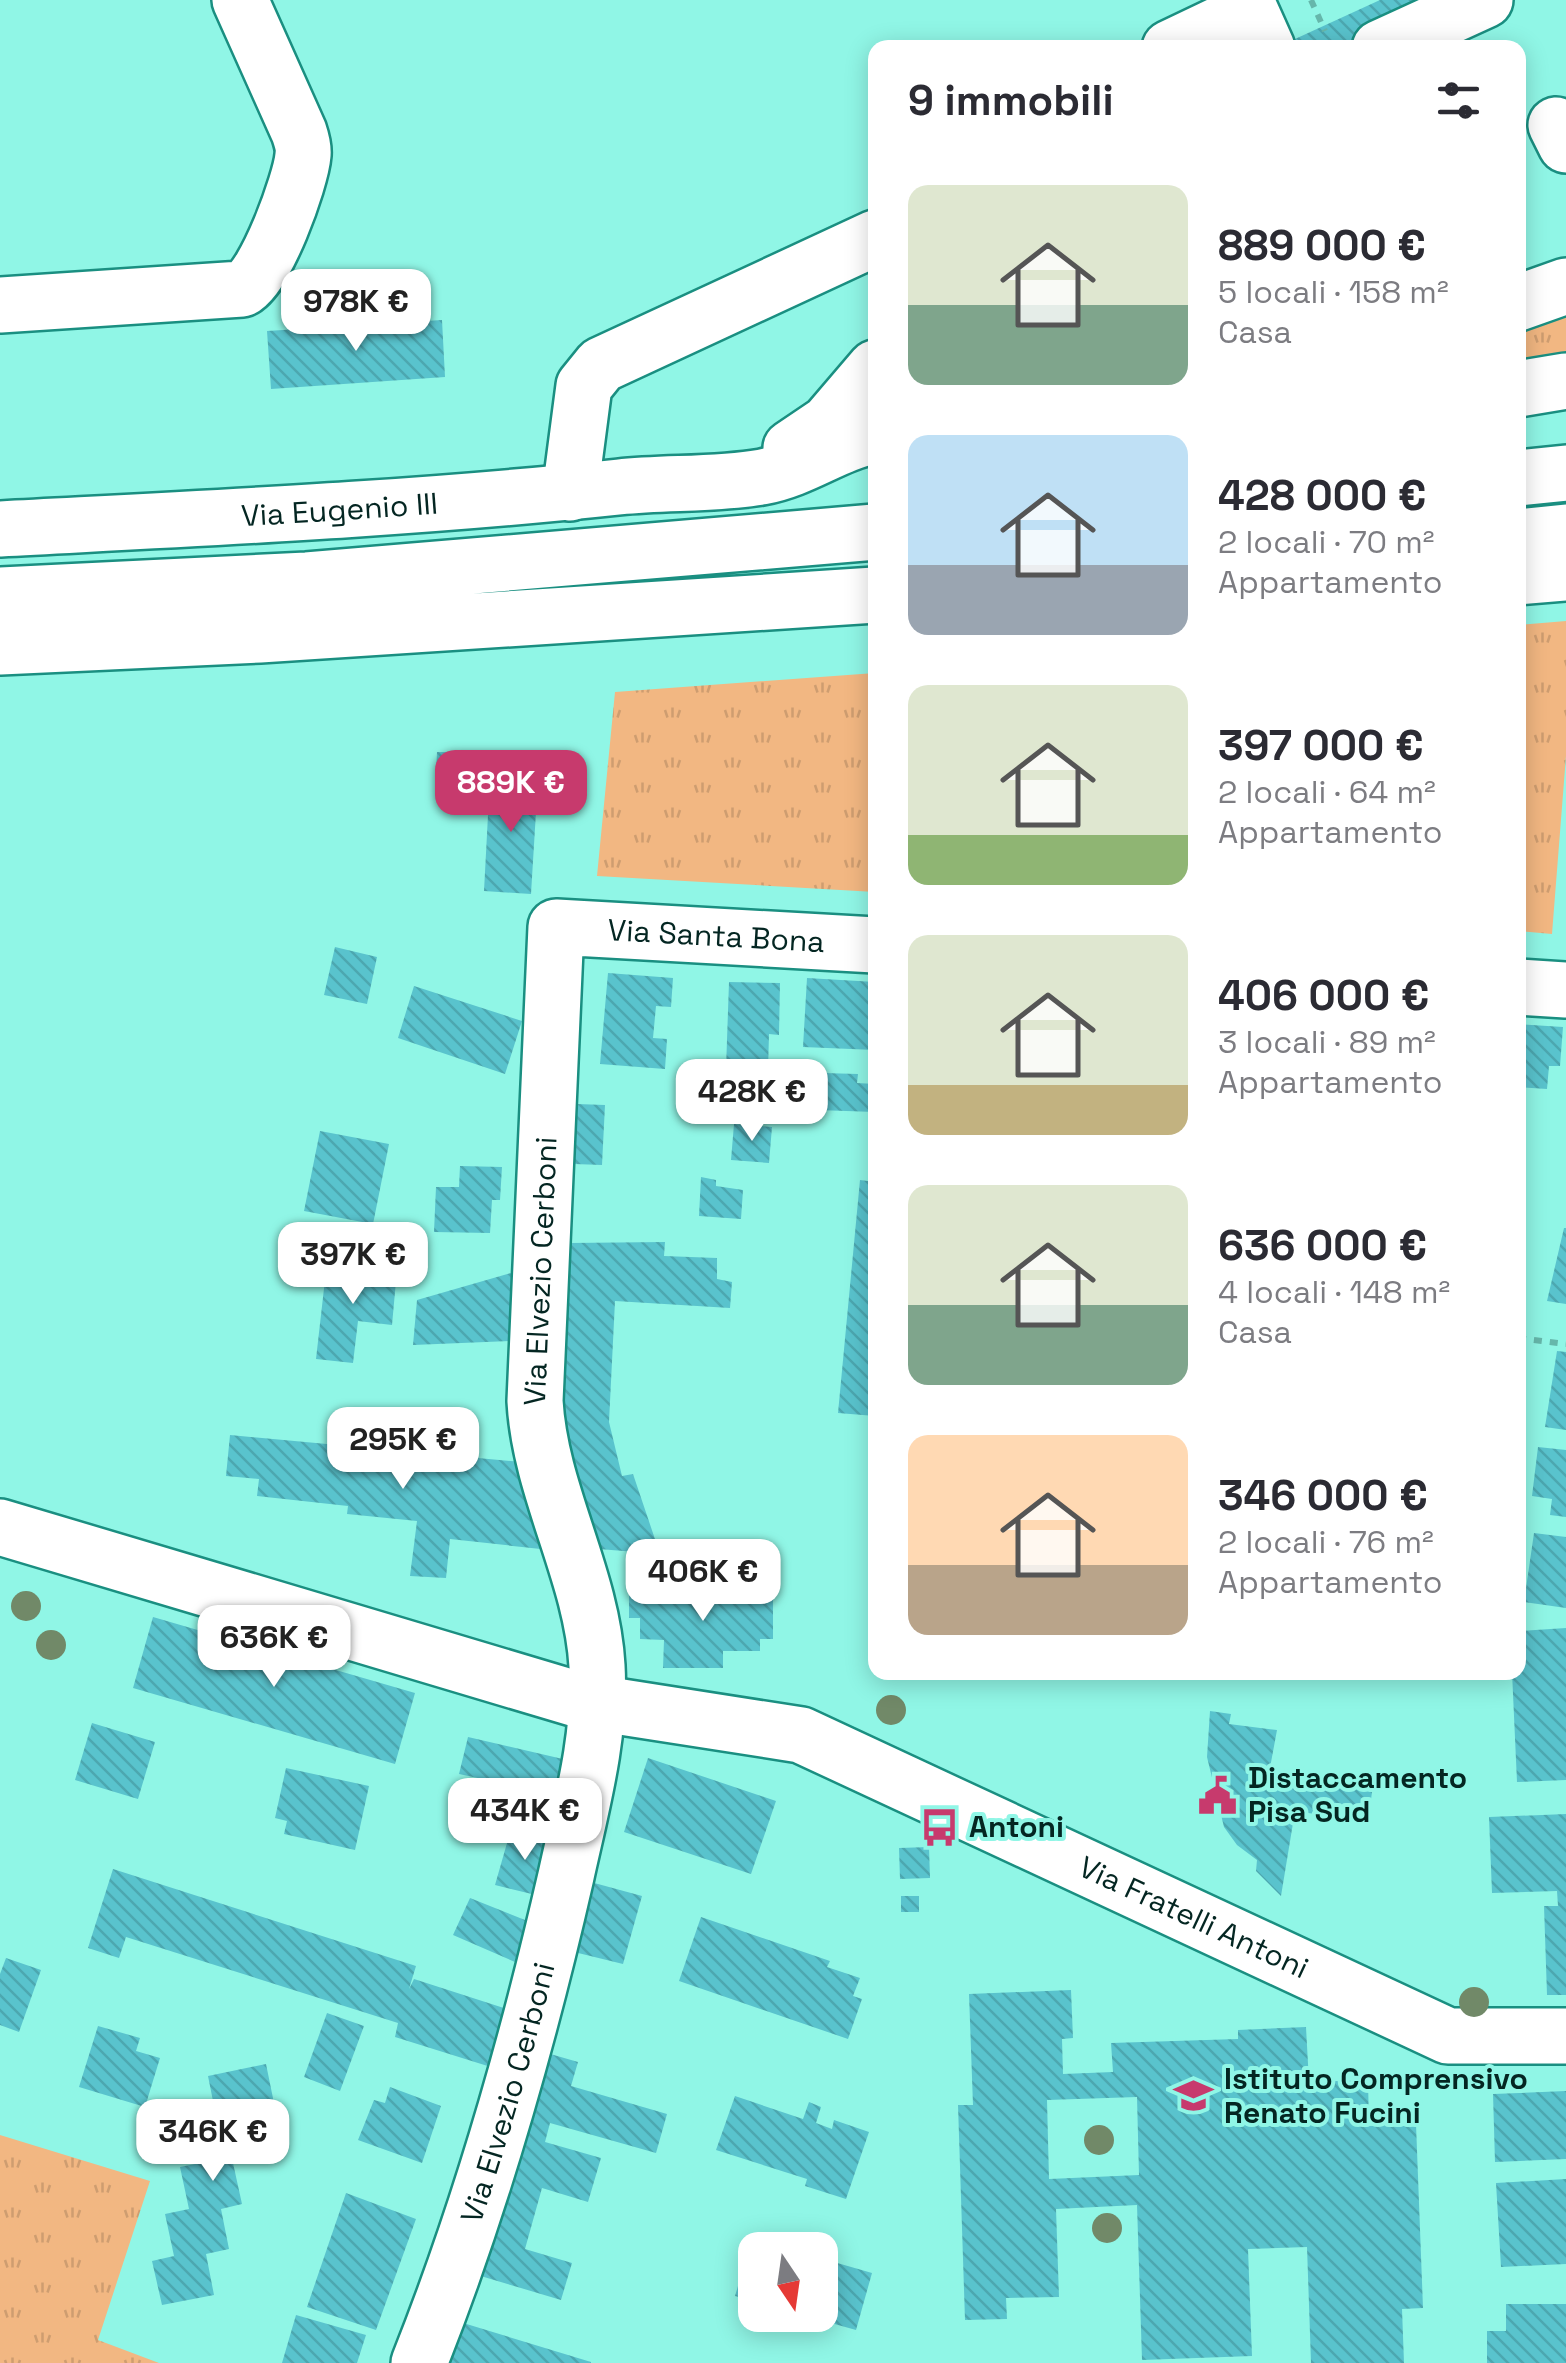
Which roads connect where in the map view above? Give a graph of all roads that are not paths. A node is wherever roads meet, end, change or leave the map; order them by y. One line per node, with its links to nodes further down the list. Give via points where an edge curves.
1 (240, 0): 7 (main road, via 304,154 257,280 242,289)
2 (1485, 0): 5 (main road)
3 (1187, 40): 4 (main road, via 1250,10)
4 (1263, 40)
5 (1398, 40)
6 (868, 241): 13 (main road, via 602,364 584,386)
7 (0, 304)
8 (868, 379): 12 (main road, Via Eugenio III, via 808,440)
9 (868, 439): 12 (main road, Via Eugenio III, via 783,472 727,482)
10 (1566, 473): 11 (main road)
11 (1526, 477)
12 (678, 481): 13 (main road, Via Eugenio III)
13 (570, 492): 14 (main road, Via Eugenio III, via 458,505)
14 (0, 530)
15 (1566, 532): 17 (main road)
16 (868, 533): 21 (main road, via 307,580)
17 (1526, 536)
18 (1566, 573): 19 (main road)
19 (1526, 576)
20 (868, 594): 22 (main road)
21 (0, 595)
22 (0, 648)
23 (556, 927): 24 (main road, Via Santa Bona); 28 (main road, Via Elvezio Cerboni, via 535,1400 542,1459 587,1607)
24 (868, 946)
25 (1526, 988): 26 (main road)
26 (1566, 990)
27 (0, 1527): 28 (main road, Via Fratelli Antoni)
28 (598, 1704): 29 (main road, Via Fratelli Antoni, via 800,1735 1448,2036); 30 (main road, Via Elvezio Cerboni, via 592,1760 540,1988 489,2168)
29 (1566, 2036)
30 (419, 2363)

